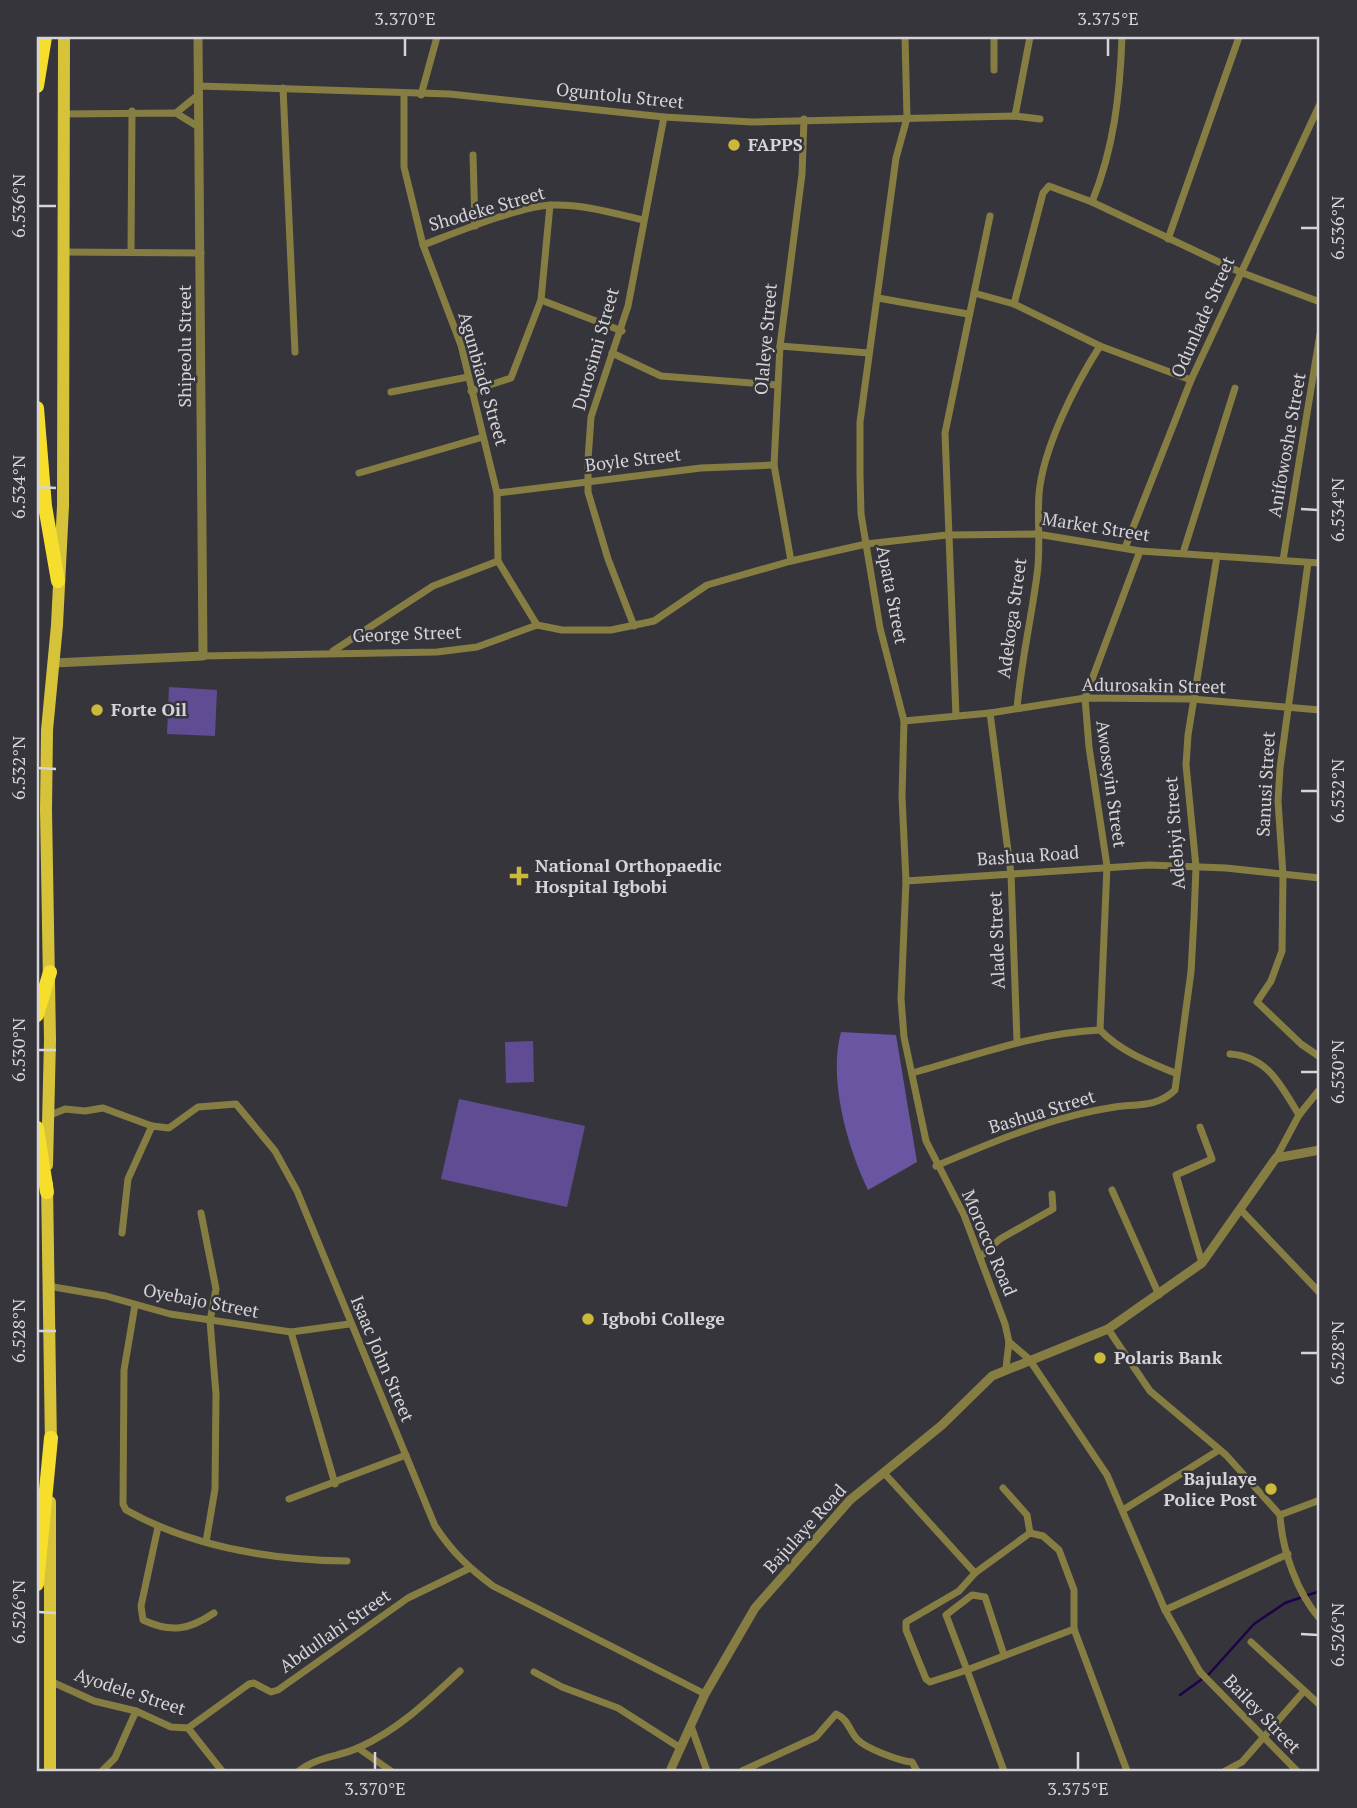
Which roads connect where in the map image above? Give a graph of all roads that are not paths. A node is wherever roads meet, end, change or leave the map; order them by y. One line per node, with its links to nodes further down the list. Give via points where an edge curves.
1 (45, 37): 11 (highway)
2 (64, 37): 19 (main road)
3 (198, 37): 13 (street, Shipeolu Street)
4 (437, 37): 15 (street)
5 (905, 37): 22 (street, Apata Street)
6 (994, 37): 10 (street)
7 (1030, 37): 20 (street)
8 (1122, 37): 27 (street, via 1112,138)
9 (1238, 37): 32 (street)
10 (994, 70)
11 (37, 86)
12 (283, 88): 13 (street, Oguntolu Street); 14 (street, Oguntolu Street); 48 (street)
13 (198, 90): 18 (street); 25 (street, Shipeolu Street)
14 (404, 94): 15 (street, Oguntolu Street); 33 (street, Agunbiade Street, via 403,161)
15 (421, 95): 21 (street, Oguntolu Street)
16 (1320, 104): 37 (street, Odunlade Street)
17 (132, 111): 18 (street); 19 (street); 35 (street)
18 (176, 113): 25 (street)
19 (64, 114): 34 (main road)
20 (1015, 116): 22 (street, Oguntolu Street); 24 (street, Oguntolu Street)
21 (664, 117): 23 (street, Oguntolu Street, via 752,122); 30 (street, Durosimi Street)
22 (907, 118): 23 (street, Oguntolu Street); 39 (street, Apata Street, via 896,158)
23 (804, 119): 46 (street, Olaleye Street, via 802,174)
24 (1040, 120)
25 (197, 126): 36 (street, Shipeolu Street)
26 (473, 155): 31 (street)
27 (1092, 202): 32 (street); 42 (street, via 1045,188)
28 (550, 205): 30 (street, Shodeke Street); 31 (street, Shodeke Street); 40 (street)
29 (990, 216): 38 (street)
30 (643, 220): 44 (street, Durosimi Street)
31 (475, 226): 33 (street, Shodeke Street)
32 (1168, 239): 37 (street)
33 (423, 245): 51 (street, Agunbiade Street, via 461,345)
34 (62, 252): 35 (street); 76 (main road, via 63,501)
35 (131, 252): 36 (street)
36 (201, 253): 80 (street, Shipeolu Street)
37 (1240, 272): 41 (street); 52 (street, Odunlade Street)
38 (974, 293): 42 (street); 43 (street)
39 (878, 298): 43 (street); 49 (street, Apata Street)
40 (541, 300): 44 (street); 55 (street, via 511,378)
41 (1320, 302)
42 (1014, 304): 47 (street)
43 (968, 314): 65 (street, via 944,433)
44 (622, 331): 50 (street, Durosimi Street)
45 (1320, 334): 57 (street, Anifowoshe Street)
46 (779, 346): 49 (street); 53 (street, Olaleye Street)
47 (1100, 346): 52 (street); 64 (street, Adekoga Street, via 1084,370 1050,451 1039,491)
48 (295, 352)
49 (869, 353): 66 (street, Apata Street, via 860,422 861,514)
50 (612, 354): 53 (street, via 661,376); 62 (street, Durosimi Street, via 591,417)
51 (468, 377): 55 (street, Agunbiade Street); 56 (street)
52 (1191, 380): 67 (street, Odunlade Street)
53 (777, 385): 60 (street, Olaleye Street)
54 (1235, 388): 69 (street)
55 (471, 391): 59 (street, Agunbiade Street)
56 (391, 392)
57 (1316, 398): 71 (street, Anifowoshe Street)
58 (37, 408): 76 (highway, via 45,506)
59 (483, 437): 61 (street); 63 (street, Agunbiade Street)
60 (774, 466): 62 (street, Boyle Street, via 701,468); 73 (street, Olaleye Street)
61 (359, 473)
62 (588, 481): 63 (street, Boyle Street); 78 (street, Durosimi Street, via 608,559)
63 (497, 493): 72 (street, Agunbiade Street)
64 (1037, 534): 65 (street, Market Street); 67 (street, Market Street); 84 (street, Adekoga Street, via 1038,572)
65 (947, 535): 66 (street, Market Street); 88 (street)
66 (866, 544): 73 (street, George Street); 89 (street, Apata Street, via 880,628)
67 (1125, 548): 68 (street, Market Street)
68 (1140, 551): 69 (street, Market Street); 82 (street, Awoseyin Street)
69 (1183, 553): 70 (street, Market Street)
70 (1217, 556): 71 (street, Market Street); 83 (street, Adebiyi Street)
71 (1283, 560): 74 (street, Market Street)
72 (498, 561): 77 (street); 79 (street, via 433,586)
73 (791, 561): 78 (street, George Street, via 707,584 654,621)
74 (1308, 563): 75 (street, Market Street); 85 (street, Sanusi Street)
75 (1320, 563)
76 (58, 582): 81 (main road)
77 (537, 625): 78 (street, George Street, via 611,630); 79 (street, George Street, via 477,647 437,652)
78 (634, 626)
79 (333, 652): 80 (street, George Street)
80 (203, 656): 81 (street, George Street)
81 (54, 663): 96 (main road, via 47,730)
82 (1085, 698): 83 (street, Adurosakin Street); 84 (street, Adurosakin Street); 90 (street, Awoseyin Street)
83 (1192, 699): 85 (street, Adurosakin Street); 91 (street, Adebiyi Street, via 1186,765)
84 (1017, 708): 87 (street, Adurosakin Street)
85 (1287, 709): 86 (street, Adurosakin Street); 93 (street, Sanusi Street, via 1278,801)
86 (1320, 710)
87 (990, 713): 88 (street, Adurosakin Street); 92 (street, Alade Street)
88 (956, 716): 89 (street, Adurosakin Street)
89 (904, 721): 95 (street, Apata Street)
90 (1107, 866): 91 (street, Bashua Road); 92 (street, Bashua Road); 98 (street, Awoseyin Street)
91 (1196, 867): 93 (street, Bashua Road); 103 (street, Adebiyi Street, via 1191,972)
92 (1011, 874): 95 (street, Bashua Road); 99 (street, Alade Street)
93 (1283, 875): 94 (street, Bashua Road); 101 (street, Sanusi Street, via 1280,963 1257,1002)
94 (1320, 878)
95 (906, 881): 102 (street, Apata Street, via 901,999)
96 (50, 972): 97 (highway); 107 (main road)
97 (37, 1015)
98 (1100, 1030): 99 (street); 103 (street, via 1140,1058)
99 (1017, 1041): 102 (street)
100 (1230, 1054): 106 (street, via 1261,1061)
101 (1320, 1057)
102 (912, 1073): 113 (street, Apata Street)
103 (1175, 1073): 105 (street, Adebiyi Street, via 1175,1090)
104 (1320, 1089): 106 (street)
105 (1161, 1102): 113 (street, Bashua Street, via 1104,1109)
106 (1299, 1115): 112 (street)
107 (48, 1116): 108 (street, via 65,1109 103,1108); 115 (main road)
108 (152, 1126): 119 (street, via 128,1179); 127 (street, Isaac John Street, via 169,1128 198,1107 236,1104 275,1151 297,1191)
109 (1200, 1127): 121 (street, via 1212,1159 1176,1175)
110 (37, 1128): 115 (highway)
111 (1320, 1150): 112 (street)
112 (1276, 1158): 117 (street, Bajulaye Road)
113 (935, 1162): 120 (street, Morocco Road, via 964,1215)
114 (1112, 1189): 124 (street)
115 (47, 1192): 122 (main road)
116 (1052, 1194): 120 (street, via 1053,1209 1000,1239)
117 (1241, 1210): 121 (street, Bajulaye Road); 123 (street)
118 (201, 1213): 126 (street, via 216,1278)
119 (122, 1233)
120 (980, 1257): 130 (street, Morocco Road)
121 (1202, 1263): 124 (street, Bajulaye Road)
122 (48, 1286): 125 (street, Oyebajo Street); 133 (main road)
123 (1320, 1293)
124 (1159, 1295): 128 (street, Bajulaye Road)
125 (135, 1305): 126 (street, Oyebajo Street); 143 (street, via 124,1370 123,1504)
126 (210, 1321): 129 (street, Oyebajo Street); 145 (street, via 217,1439)
127 (349, 1324): 129 (street, Oyebajo Street); 135 (street, Isaac John Street)
128 (1108, 1329): 131 (street, Bajulaye Road); 134 (street, via 1150,1391)
129 (291, 1332): 137 (street)
130 (1009, 1342): 131 (street, Morocco Road); 132 (street, Morocco Road)
131 (1028, 1359): 132 (street, Bajulaye Road); 141 (street, Morocco Road, via 1089,1446)
132 (1006, 1368): 136 (street, Bajulaye Road)
133 (51, 1438): 151 (highway); 162 (main road)
134 (1219, 1450): 141 (street); 142 (street)
135 (406, 1455): 137 (street); 149 (street, Isaac John Street, via 435,1526)
136 (885, 1474): 150 (street); 164 (street, Bajulaye Road, via 850,1500 755,1608)
137 (335, 1484): 139 (street)
138 (1003, 1488): 144 (street, via 1027,1515)
139 (289, 1499)
140 (1320, 1500): 142 (street)
141 (1124, 1510): 153 (street, Bailey Street)
142 (1280, 1515): 146 (street)
143 (158, 1527): 145 (street); 154 (street, via 141,1606 143,1620 164,1628 188,1629)
144 (1030, 1533): 150 (street); 156 (street, via 1043,1536 1059,1550 1074,1590)
145 (206, 1542): 147 (street, via 264,1553)
146 (1288, 1554): 153 (street); 155 (street, via 1305,1601)
147 (347, 1560)
148 (37, 1569): 151 (highway)
149 (468, 1569): 164 (street, Isaac John Street); 168 (street, Abdullahi Street, via 408,1598 278,1690 248,1684)
150 (975, 1573): 159 (street, via 959,1591 906,1622 926,1679 936,1681)
151 (37, 1584): 152 (highway)
152 (37, 1592)
153 (1165, 1610): 169 (street, Bailey Street, via 1203,1675)
154 (214, 1613)
155 (1320, 1619)
156 (1074, 1629): 158 (street); 182 (street)
157 (1251, 1642): 163 (street)
158 (1004, 1656): 159 (street); 159 (street, via 985,1597 971,1595 946,1615)
159 (967, 1670): 181 (street)
160 (460, 1671): 171 (street, via 419,1711)
161 (534, 1672): 170 (street, via 618,1708)
162 (49, 1681): 166 (street, Ayodele Street, via 94,1701); 172 (main road)
163 (1304, 1691): 165 (street); 169 (street)
164 (705, 1694): 167 (street, Bajulaye Road)
165 (1320, 1705)
166 (136, 1712): 168 (street, Ayodele Street, via 172,1727); 173 (street, via 115,1758)
167 (691, 1726): 170 (street, Bajulaye Road); 178 (street)
168 (188, 1728): 174 (street, Ayodele Street)
169 (1262, 1737): 183 (street, via 1242,1762); 184 (street, Bailey Street)
170 (679, 1747): 177 (street, Bajulaye Road)
171 (358, 1748): 175 (street); 176 (street)
172 (50, 1771)
173 (102, 1771)
174 (222, 1771)
175 (299, 1771)
176 (391, 1771)
177 (670, 1771)
178 (707, 1771)
179 (742, 1771): 180 (street, via 816,1737 835,1714 858,1741 898,1761 912,1762)
180 (917, 1771)
181 (1004, 1771)
182 (1127, 1771)
183 (1225, 1771)
184 (1297, 1771)

